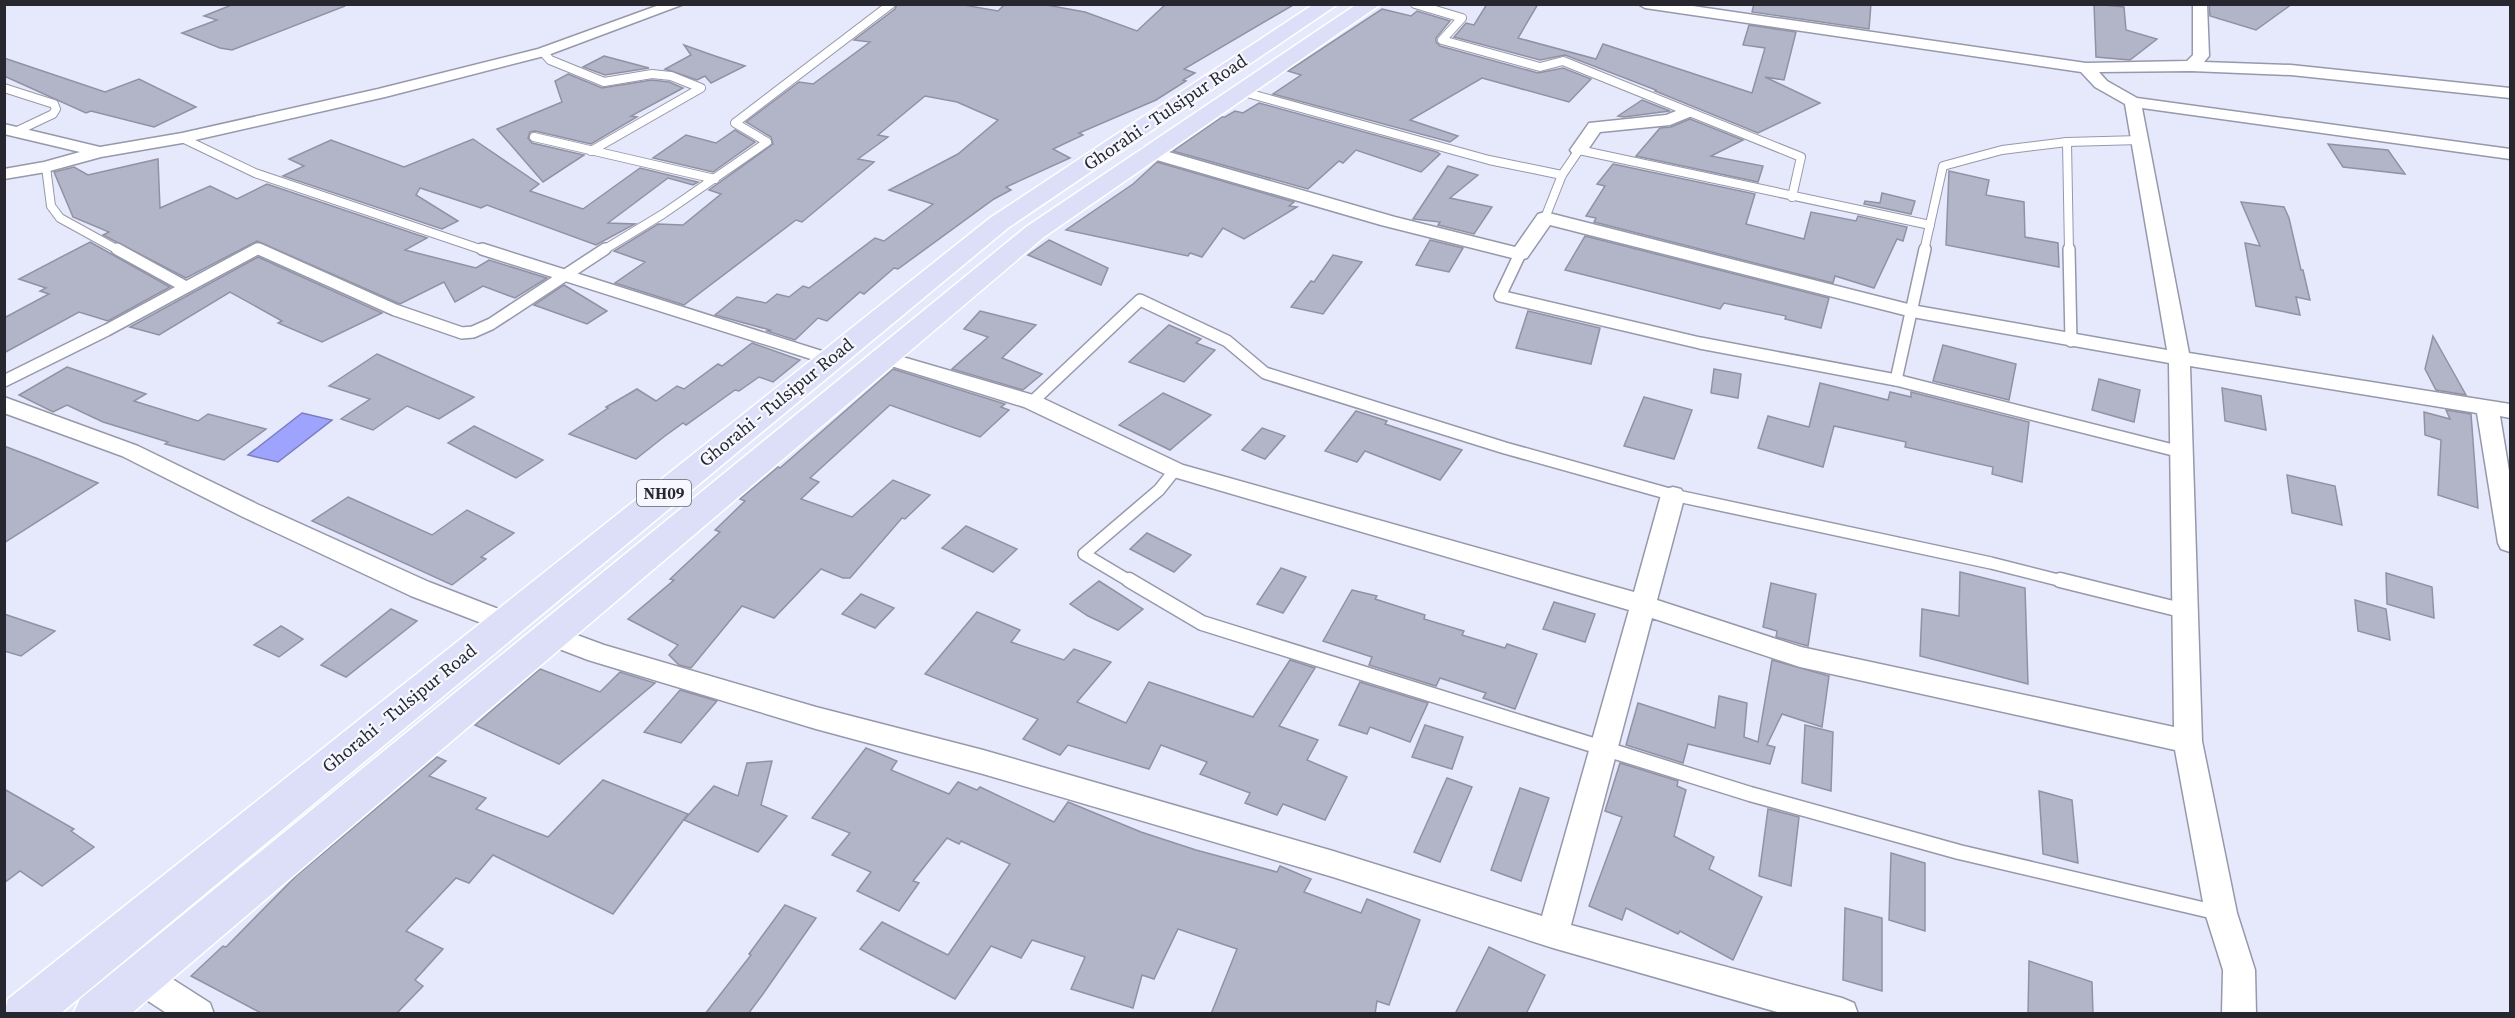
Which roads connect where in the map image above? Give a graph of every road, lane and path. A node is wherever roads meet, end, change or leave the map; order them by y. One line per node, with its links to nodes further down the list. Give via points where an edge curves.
1 (891, 4): 29 (lane, via 735,123 739,129 760,135 767,142)
2 (1328, 4): 37 (main road, Ghorahi - Tulsipur Road / NH09, via 999,223)
3 (1371, 4): 12 (main road, Ghorahi - Tulsipur Road / NH09)
4 (1415, 4): 15 (lane, via 1462,18 1442,40 1540,67 1563,62)
5 (1645, 4): 10 (street)
6 (2200, 4): 9 (street, via 2201,56)
7 (667, 6): 8 (street)
8 (543, 52): 18 (street); 22 (lane, via 550,60 604,82 652,74 671,76 700,88)
9 (2191, 66): 10 (street); 13 (street, via 2291,70)
10 (2086, 68): 14 (street, via 2101,84)
11 (4, 88): 16 (lane, via 54,104 56,109)
12 (1240, 91): 24 (main road, Ghorahi - Tulsipur Road / NH09); 28 (lane, via 1489,160)
13 (2511, 93)
14 (2133, 102): 19 (street); 25 (street)
15 (1686, 112): 21 (street, via 1670,120 1595,127); 30 (lane, via 1801,158)
16 (10, 131): 23 (street)
17 (534, 137): 22 (lane)
18 (182, 138): 23 (street); 34 (lane, via 255,173)
19 (2140, 140): 20 (lane); 41 (street)
20 (2067, 142): 32 (lane, via 2002,150 1943,166); 39 (lane)
21 (1579, 150): 28 (lane); 30 (lane)
22 (591, 151): 29 (lane)
23 (99, 152): 26 (street)
24 (1149, 152): 33 (street, via 1388,221); 38 (main road, Ghorahi - Tulsipur Road / NH09, via 1035,232)
25 (2511, 154)
26 (46, 167): 27 (street); 35 (lane, via 51,206 60,218)
27 (4, 174)
28 (1562, 175): 31 (lane)
29 (715, 179): 34 (lane)
30 (1792, 197): 32 (lane)
31 (1545, 218): 33 (street); 36 (street)
32 (1930, 225): 36 (lane)
33 (1520, 254): 43 (lane, via 1500,296 1700,343)
34 (561, 276): 35 (lane, via 491,324 462,333 395,310 258,249); 42 (lane)
35 (186, 287): 44 (lane)
36 (1912, 311): 39 (street); 43 (lane)
37 (877, 321): 38 (main road); 42 (main road, Ghorahi - Tulsipur Road / NH09)
38 (913, 332): 40 (main road, Ghorahi - Tulsipur Road / NH09)
39 (2071, 341): 41 (street)
40 (882, 357): 45 (street); 56 (main road, Ghorahi - Tulsipur Road / NH09)
41 (2179, 357): 47 (street); 49 (street)
42 (829, 359): 55 (main road, Ghorahi - Tulsipur Road / NH09)
43 (1896, 380): 49 (lane)
44 (4, 381)
45 (1032, 402): 50 (street); 51 (lane, via 1140,300 1227,341 1265,373 1505,448)
46 (4, 404): 55 (street, via 130,451 420,589)
47 (2487, 407): 48 (street); 52 (street)
48 (2511, 411)
49 (2181, 452): 54 (street)
50 (1175, 470): 53 (street); 58 (lane, via 1159,489 1084,554 1202,623)
51 (1673, 495): 53 (street); 54 (lane, via 1991,563)
52 (2511, 543)
53 (1641, 604): 57 (street, via 1800,657); 58 (street)
54 (2185, 611): 57 (street)
55 (505, 622): 56 (main road); 62 (main road, Ghorahi - Tulsipur Road / NH09)
56 (550, 635): 60 (street, via 597,653 805,714 1333,864); 61 (main road, Ghorahi - Tulsipur Road / NH09)
57 (2188, 741): 59 (street)
58 (1604, 748): 59 (lane, via 1750,794 1959,852); 60 (street)
59 (2221, 914): 66 (street, via 2240,970)
60 (1552, 934): 65 (street)
61 (140, 977): 63 (main road, Ghorahi - Tulsipur Road / NH09); 64 (street)
62 (24, 1014)
63 (96, 1014)
64 (198, 1014)
65 (1842, 1014)
66 (2239, 1014)

